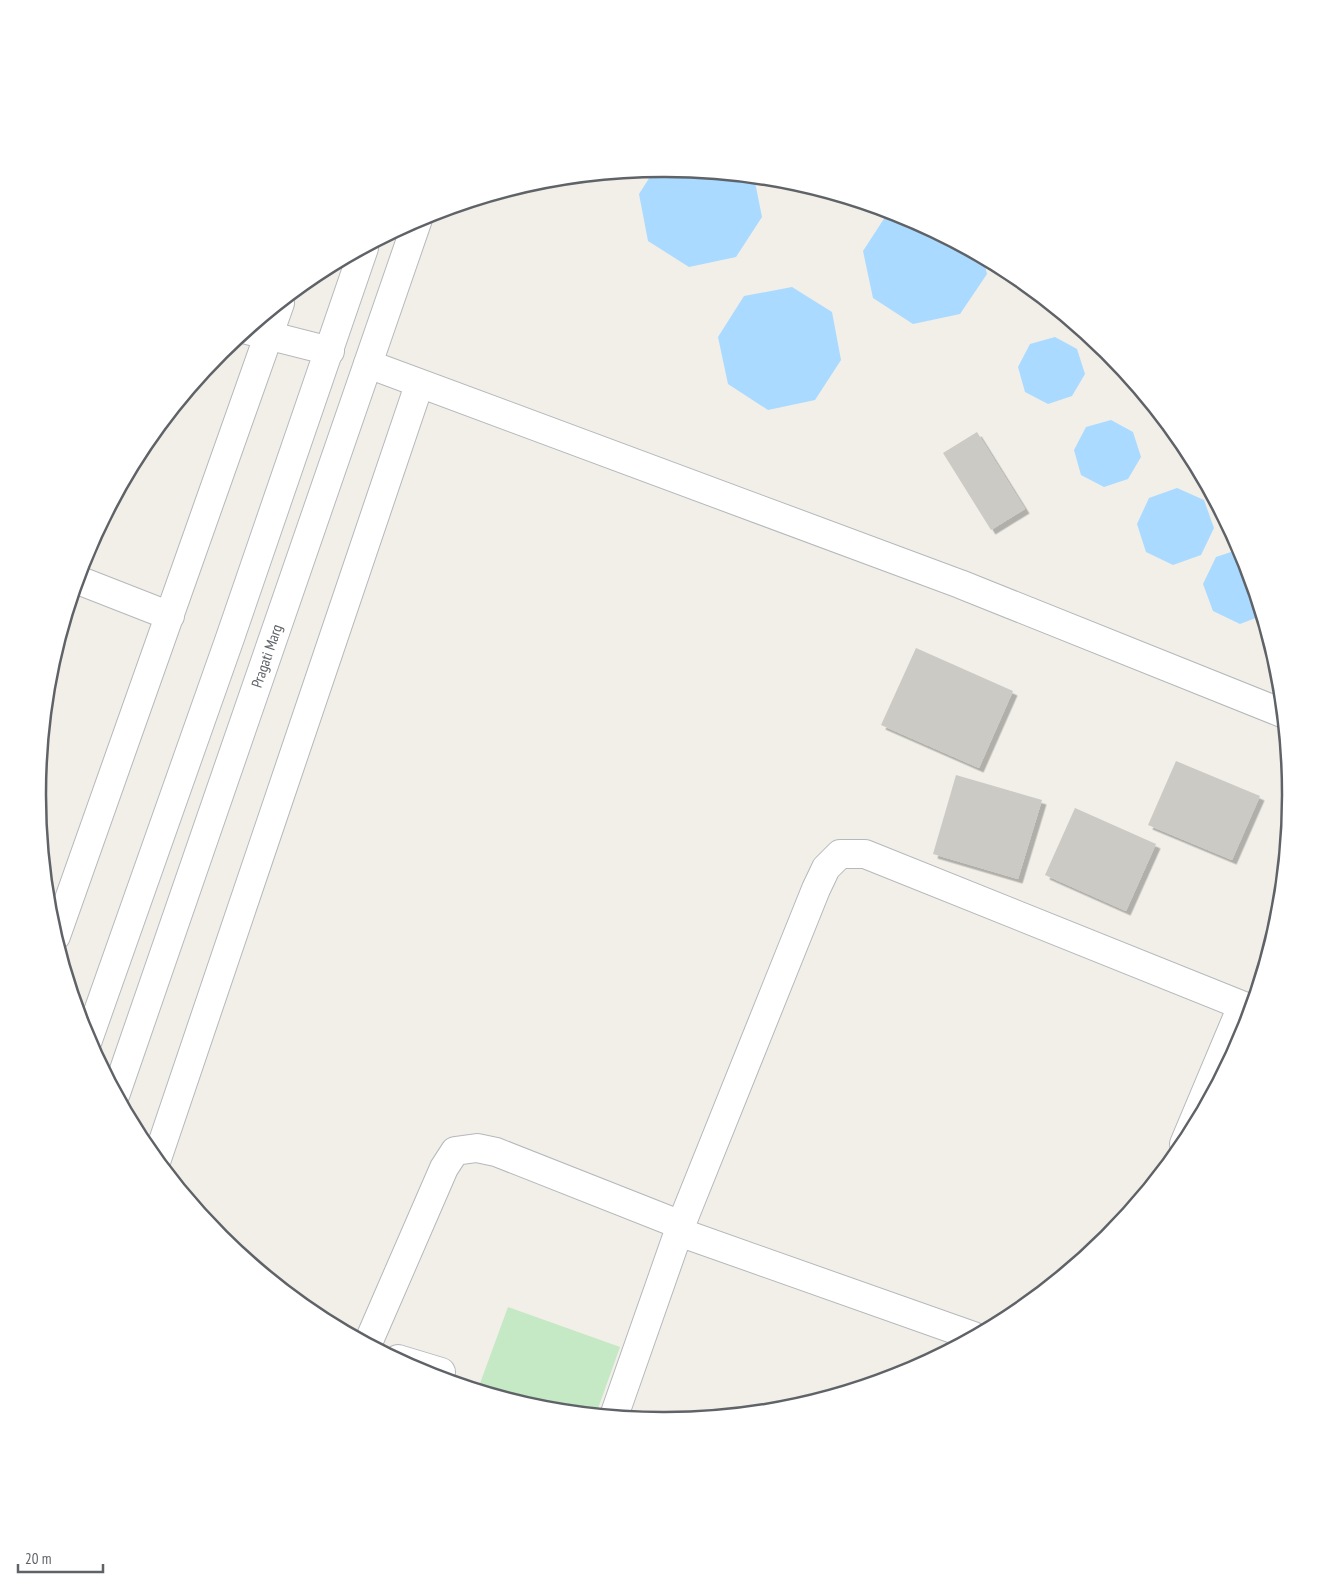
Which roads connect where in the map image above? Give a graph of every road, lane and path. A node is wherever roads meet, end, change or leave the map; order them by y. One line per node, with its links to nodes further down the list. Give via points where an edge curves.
1 (414, 230): 6 (street, Pragati Marg)
2 (361, 257): 5 (street)
3 (266, 322): 4 (street)
4 (258, 334): 5 (street); 9 (street)
5 (330, 351): 13 (street)
6 (368, 364): 7 (street); 14 (street, Pragati Marg)
7 (419, 385): 10 (street, via 960,584); 15 (street)
8 (84, 582): 9 (street)
9 (170, 616): 11 (street)
10 (1275, 710)
11 (60, 924)
12 (1244, 1006): 16 (street, via 864,854 840,854 826,868 816,889)
13 (92, 1028)
14 (119, 1084)
15 (160, 1151)
16 (680, 1229): 17 (street); 18 (street, via 496,1152 477,1148 455,1151 444,1168); 19 (street)
17 (965, 1333)
18 (370, 1338)
19 (616, 1410)

